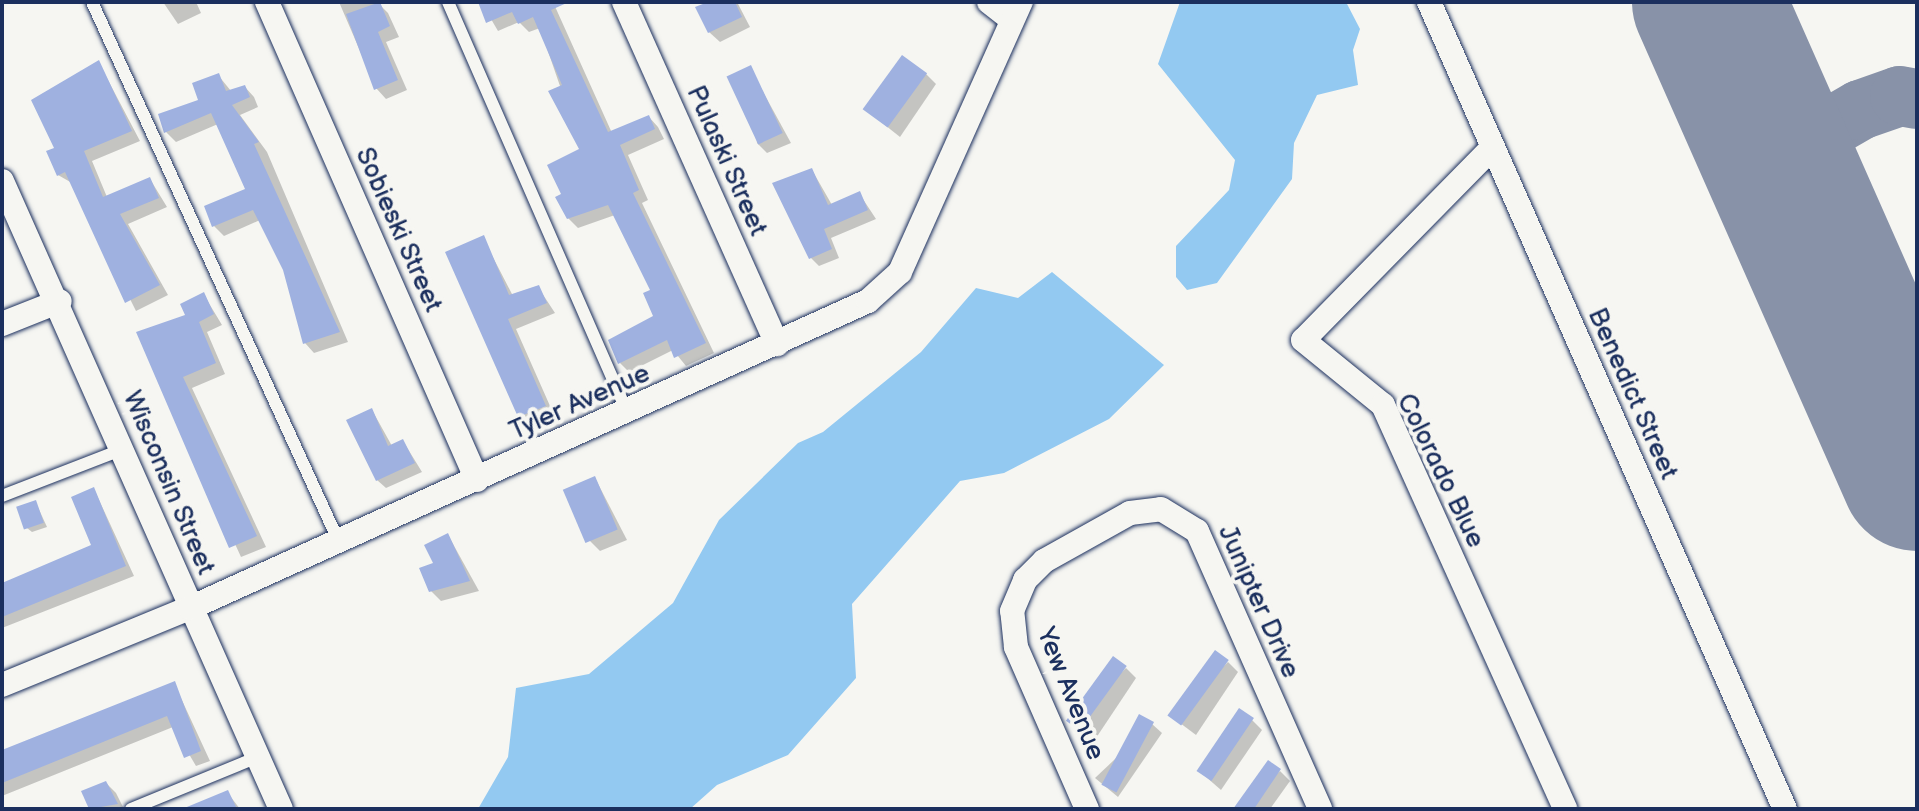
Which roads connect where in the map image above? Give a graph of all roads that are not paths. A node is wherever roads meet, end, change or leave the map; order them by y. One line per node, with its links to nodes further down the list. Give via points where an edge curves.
1 (92, 2): 18 (lane)
2 (267, 2): 15 (street, Sobieski Street)
3 (448, 2): 13 (lane)
4 (624, 2): 12 (street, Pulaski Street)
5 (989, 2): 7 (street)
6 (1429, 2): 8 (street, Benedict Street)
7 (1016, 11): 12 (street, Tyler Avenue, via 900,272 868,301)
8 (1492, 148): 26 (street, Colorado Blue, via 1303,340 1383,405); 27 (street, Benedict Street)
9 (2, 181): 10 (street, Wisconsin Street)
10 (60, 301): 11 (street); 14 (street, Wisconsin Street)
11 (2, 324)
12 (777, 344): 13 (street, Tyler Avenue)
13 (627, 412): 15 (street, Tyler Avenue)
14 (123, 449): 16 (lane); 19 (street, Wisconsin Street)
15 (477, 480): 18 (street, Tyler Avenue)
16 (2, 496)
17 (1087, 537): 24 (street, Yew Avenue, via 1044,561 1025,580 1012,611 1016,647); 25 (street, Junipter Drive, via 1130,513 1161,509 1197,531)
18 (339, 542): 19 (street, Tyler Avenue)
19 (190, 608): 20 (street, Tyler Avenue); 21 (street, Wisconsin Street)
20 (2, 685)
21 (258, 757): 22 (lane); 23 (street, Wisconsin Street)
22 (131, 809)
23 (281, 809)
24 (1087, 809)
25 (1320, 809)
26 (1565, 809)
27 (1785, 809)

